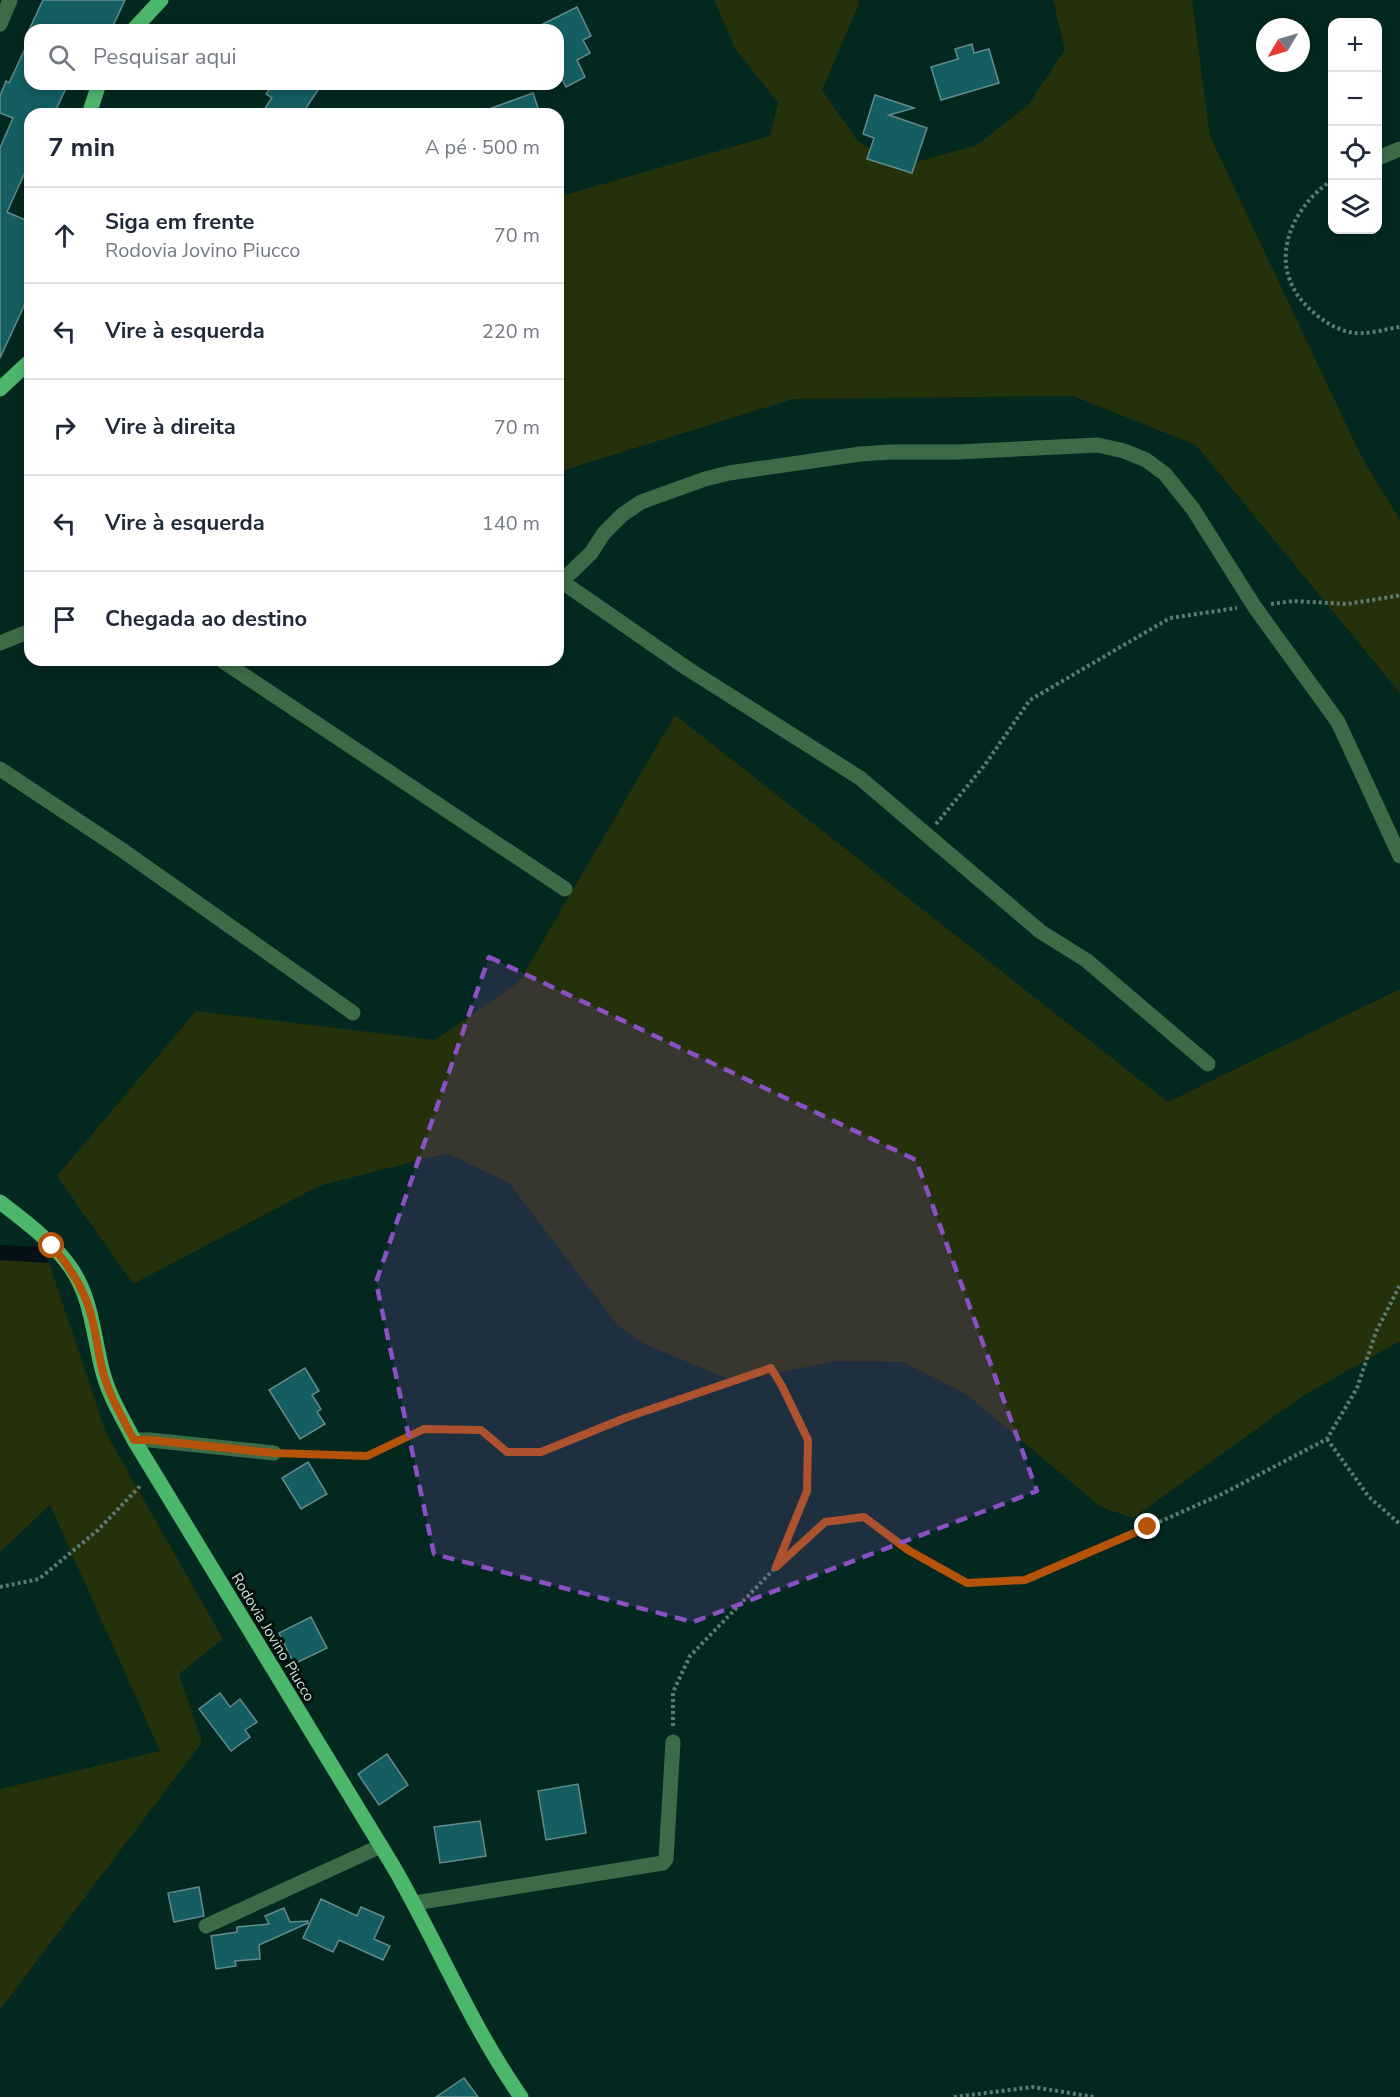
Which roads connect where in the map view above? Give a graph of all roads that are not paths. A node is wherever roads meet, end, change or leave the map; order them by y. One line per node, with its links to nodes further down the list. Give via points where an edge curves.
1 (10, 0): 3 (street)
2 (161, 0): 4 (main road)
3 (0, 24)
4 (139, 24)
5 (97, 90): 6 (main road)
6 (91, 108)
7 (1400, 149): 8 (street)
8 (1382, 156)
9 (24, 367): 10 (main road)
10 (0, 389)
11 (564, 577): 17 (street, via 591,553 622,514 641,502 729,473 860,454 1098,445 1124,452 1146,460 1165,474 1193,508 1254,606 1338,722)
12 (564, 583): 20 (street, via 688,669 860,778 1041,932 1086,960)
13 (24, 633): 14 (street)
14 (0, 643)
15 (230, 666): 18 (street)
16 (0, 769): 19 (street)
17 (1400, 856)
18 (565, 889)
19 (353, 1013)
20 (1208, 1064)
21 (0, 1202): 22 (main road, Rodovia Jovino Piucco, via 52,1246 71,1268 93,1320 102,1370)
22 (134, 1440): 23 (street); 25 (main road, Rodovia Jovino Piucco)
23 (274, 1453)
24 (673, 1742): 26 (street, via 663,1863)
25 (381, 1846): 26 (main road, Rodovia Jovino Piucco); 27 (street)
26 (415, 1904): 28 (main road, Rodovia Jovino Piucco, via 461,1997)
27 (206, 1926)
28 (521, 2097)

